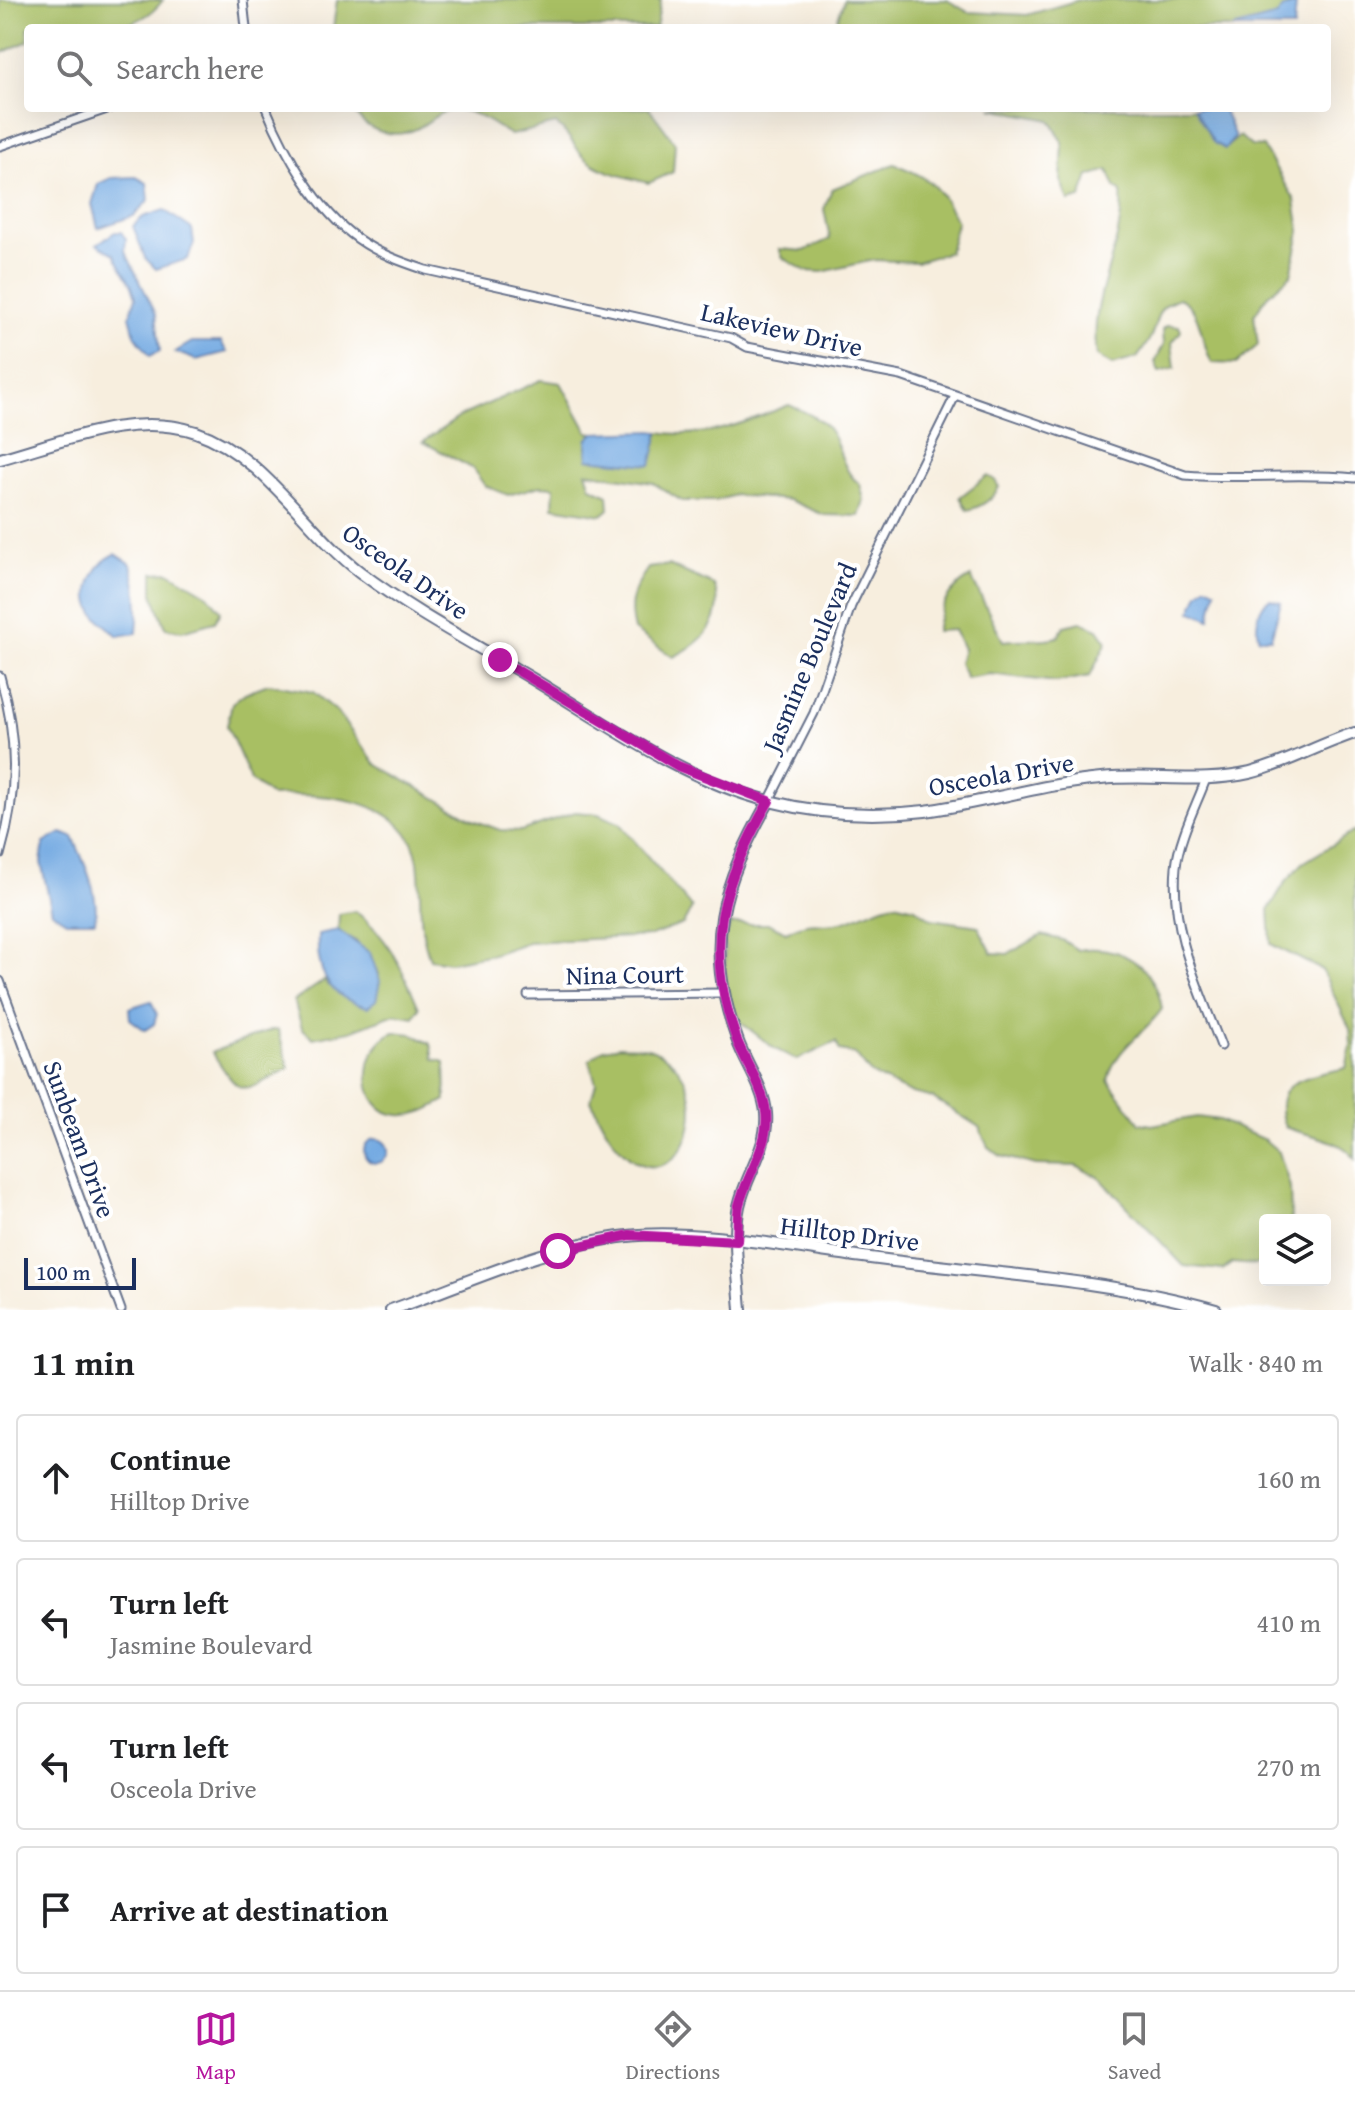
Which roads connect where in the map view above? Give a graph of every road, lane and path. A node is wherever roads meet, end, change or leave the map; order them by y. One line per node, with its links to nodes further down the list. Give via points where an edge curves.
1 (243, 0): 2 (street)
2 (246, 24)
3 (98, 112): 5 (street)
4 (268, 112): 6 (street, Lakeview Drive, via 328,211 382,254 426,270 731,338 747,347 901,376)
5 (0, 146)
6 (955, 396): 8 (street, Lakeview Drive, via 1185,475); 12 (street, Jasmine Boulevard, via 851,606 814,713)
7 (0, 459): 12 (street, Osceola Drive, via 136,425 199,433 257,470 315,533 361,572 422,612 678,766)
8 (1355, 478)
9 (0, 676): 13 (street, via 16,778)
10 (1355, 733): 11 (street, Osceola Drive, via 1256,771)
11 (1206, 779): 12 (street, Osceola Drive, via 1099,779 925,811 877,814); 17 (street, via 1176,864 1176,914)
12 (769, 801): 15 (street, Jasmine Boulevard, via 737,857 727,888 719,931)
13 (0, 855)
14 (0, 981): 19 (street, Sunbeam Drive)
15 (722, 993): 16 (street, Nina Court); 18 (street, Jasmine Boulevard, via 766,1112 764,1136 739,1206)
16 (528, 995)
17 (1221, 1046)
18 (737, 1241): 20 (street, Hilltop Drive, via 630,1235 589,1242); 21 (street, Jasmine Boulevard); 22 (street, Hilltop Drive, via 1164,1295)
19 (121, 1310)
20 (391, 1310)
21 (741, 1310)
22 (1216, 1310)

